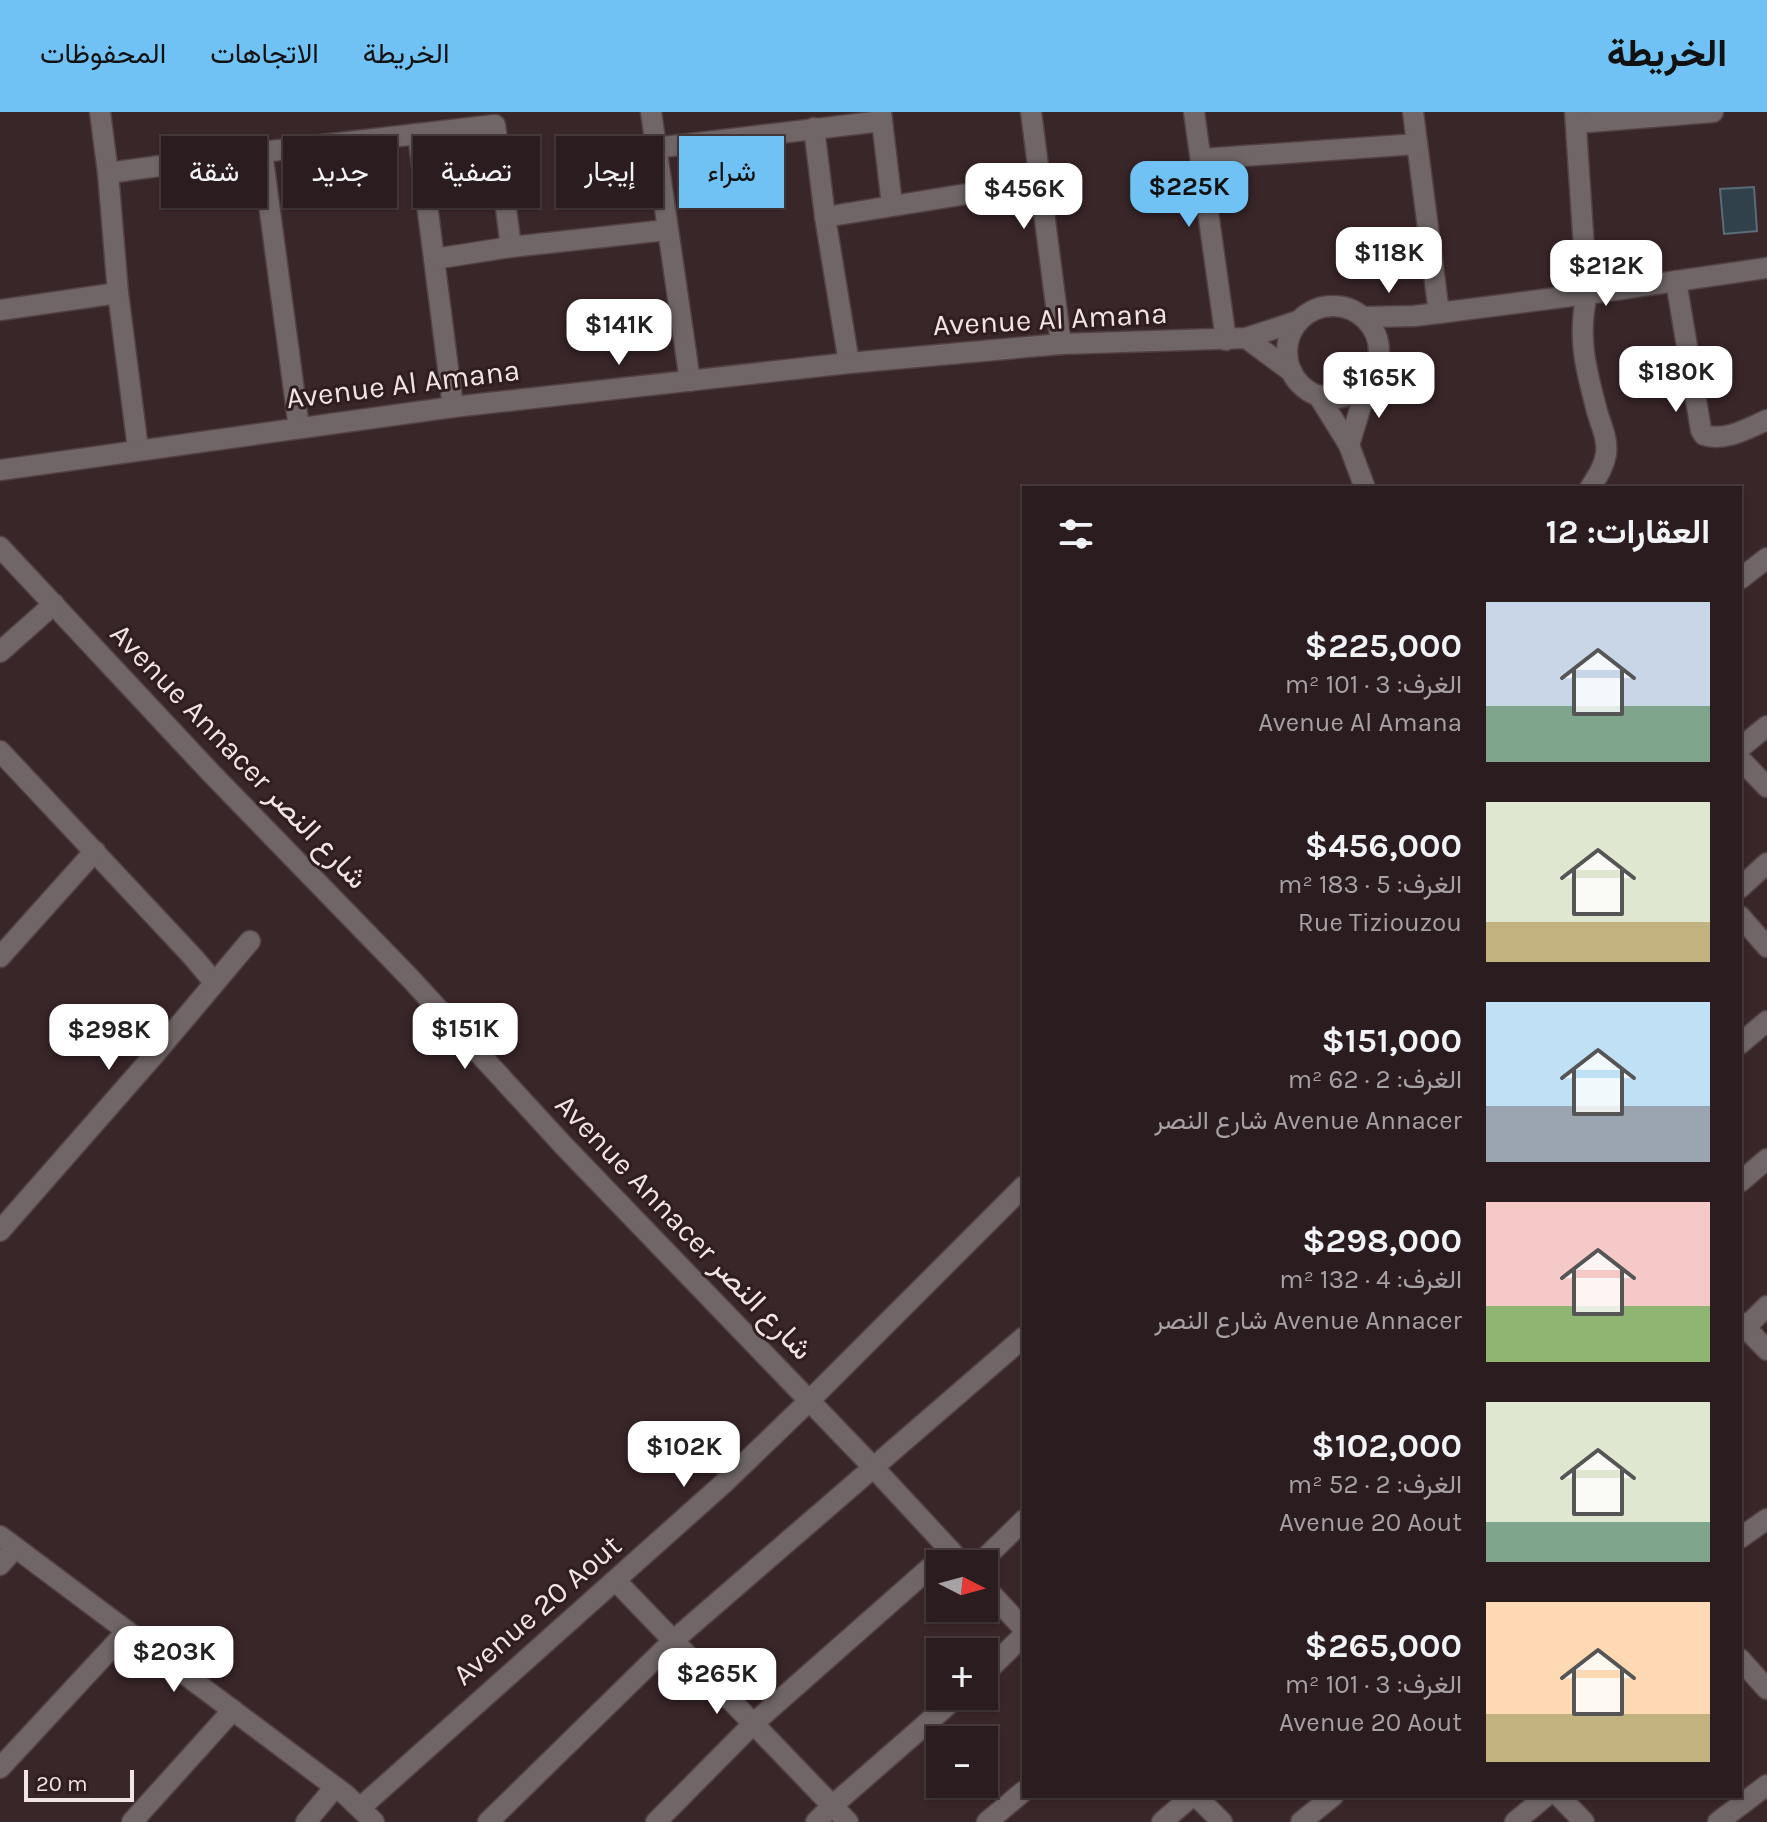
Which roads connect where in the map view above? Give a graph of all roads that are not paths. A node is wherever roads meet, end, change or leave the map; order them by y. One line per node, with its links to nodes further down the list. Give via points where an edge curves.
1 (100, 112): 18 (street)
2 (651, 112): 12 (street)
3 (1031, 112): 19 (street)
4 (1194, 112): 16 (street)
5 (1413, 112): 13 (street)
6 (1713, 112): 8 (street)
7 (881, 116): 10 (street); 22 (street)
8 (1576, 117): 30 (street)
9 (495, 119): 11 (street); 25 (street)
10 (814, 128): 14 (street); 23 (street)
11 (418, 134): 15 (street); 26 (street)
12 (654, 136)
13 (1417, 144): 16 (street); 32 (street)
14 (663, 147)
15 (267, 151)
16 (1201, 159): 36 (street)
17 (161, 166): 18 (street)
18 (108, 173): 29 (street)
19 (1040, 182): 22 (street); 37 (street)
20 (267, 189): 46 (street)
21 (663, 203): 24 (street)
22 (892, 205): 23 (street)
23 (825, 217): 39 (street)
24 (667, 230): 25 (street); 41 (street)
25 (511, 247): 26 (street)
26 (434, 259): 44 (street)
27 (1767, 268): 28 (street, Avenue Al Amana)
28 (1676, 281): 30 (street, Avenue Al Amana); 45 (street, via 1704,435 1736,434)
29 (118, 293): 31 (street); 48 (street)
30 (1587, 294): 32 (street, Avenue Al Amana); 51 (street, via 1582,338 1586,370 1606,444)
31 (0, 310)
32 (1439, 313): 33 (street, Avenue Al Amana)
33 (1414, 316): 34 (street, Avenue Al Amana); 38 (street)
34 (1364, 317): 35 (street, Avenue Al Amana, via 1331,305); 38 (street)
35 (1298, 321): 36 (street, Avenue Al Amana); 40 (street, via 1289,336)
36 (1236, 339): 37 (street, Avenue Al Amana); 40 (street)
37 (1061, 344): 39 (street, Avenue Al Amana)
38 (1379, 349): 42 (street)
39 (849, 363): 41 (street, Avenue Al Amana)
40 (1292, 372): 43 (street, via 1302,387)
41 (690, 381): 44 (street, Avenue Al Amana)
42 (1368, 383): 43 (street, via 1353,394); 47 (street)
43 (1318, 395): 47 (street)
44 (453, 407): 46 (street, Avenue Al Amana)
45 (1767, 420)
46 (299, 428): 48 (street, Avenue Al Amana)
47 (1349, 445): 50 (street)
48 (138, 449): 49 (street, Avenue Al Amana)
49 (0, 470)
50 (1364, 486)
51 (1591, 486)
52 (0, 547): 55 (street, Avenue Annacer شارع النصر)
53 (1767, 558): 54 (street)
54 (1742, 577)
55 (54, 604): 56 (street); 80 (street, Avenue Annacer شارع النصر)
56 (0, 652)
57 (1767, 726): 58 (street)
58 (1742, 746)
59 (0, 751): 62 (street)
60 (1742, 761): 61 (street)
61 (1767, 787)
62 (95, 851): 68 (street); 69 (street)
63 (1767, 863): 64 (street)
64 (1742, 886)
65 (1742, 918): 67 (street)
66 (250, 941): 69 (street)
67 (1767, 947)
68 (0, 957)
69 (214, 982): 75 (street)
70 (1767, 1021): 71 (street)
71 (1742, 1042)
72 (1767, 1159): 73 (street)
73 (1742, 1180)
74 (1022, 1192): 80 (street, Avenue 20 Aout)
75 (0, 1231)
76 (1767, 1306): 77 (street)
77 (1742, 1327): 79 (street)
78 (1022, 1339): 81 (street)
79 (1767, 1350)
80 (809, 1401): 81 (street, Avenue Annacer شارع النصر); 89 (street, Avenue 20 Aout)
81 (874, 1468): 86 (street, Avenue Annacer شارع النصر); 95 (street)
82 (1767, 1519): 84 (street)
83 (1022, 1522): 87 (street)
84 (1742, 1537)
85 (7, 1542): 88 (street); 93 (street)
86 (950, 1550)
87 (993, 1550)
88 (0, 1565)
89 (616, 1581): 95 (street); 112 (street, Avenue 20 Aout)
90 (926, 1582): 101 (street)
91 (998, 1601): 92 (street)
92 (1022, 1627)
93 (127, 1631): 99 (street); 102 (street)
94 (1022, 1637): 96 (street)
95 (674, 1640): 101 (street); 115 (street)
96 (998, 1660)
97 (1742, 1661): 98 (street)
98 (1765, 1684)
99 (233, 1710): 104 (street); 113 (street)
100 (942, 1710): 111 (street)
101 (754, 1723): 111 (street); 116 (street)
102 (0, 1768)
103 (1767, 1785): 125 (street)
104 (335, 1787): 112 (street); 114 (street)
105 (1022, 1793): 119 (street)
106 (1192, 1798): 120 (street)
107 (1196, 1798): 121 (street)
108 (1331, 1798): 122 (street)
109 (1544, 1798): 123 (street)
110 (1561, 1798): 124 (street)
111 (832, 1806): 117 (street); 118 (street)
112 (367, 1815)
113 (132, 1822)
114 (306, 1822)
115 (488, 1822)
116 (656, 1822)
117 (816, 1822)
118 (848, 1822)
119 (987, 1822)
120 (1162, 1822)
121 (1222, 1822)
122 (1301, 1822)
123 (1515, 1822)
124 (1584, 1822)
125 (1718, 1822)

